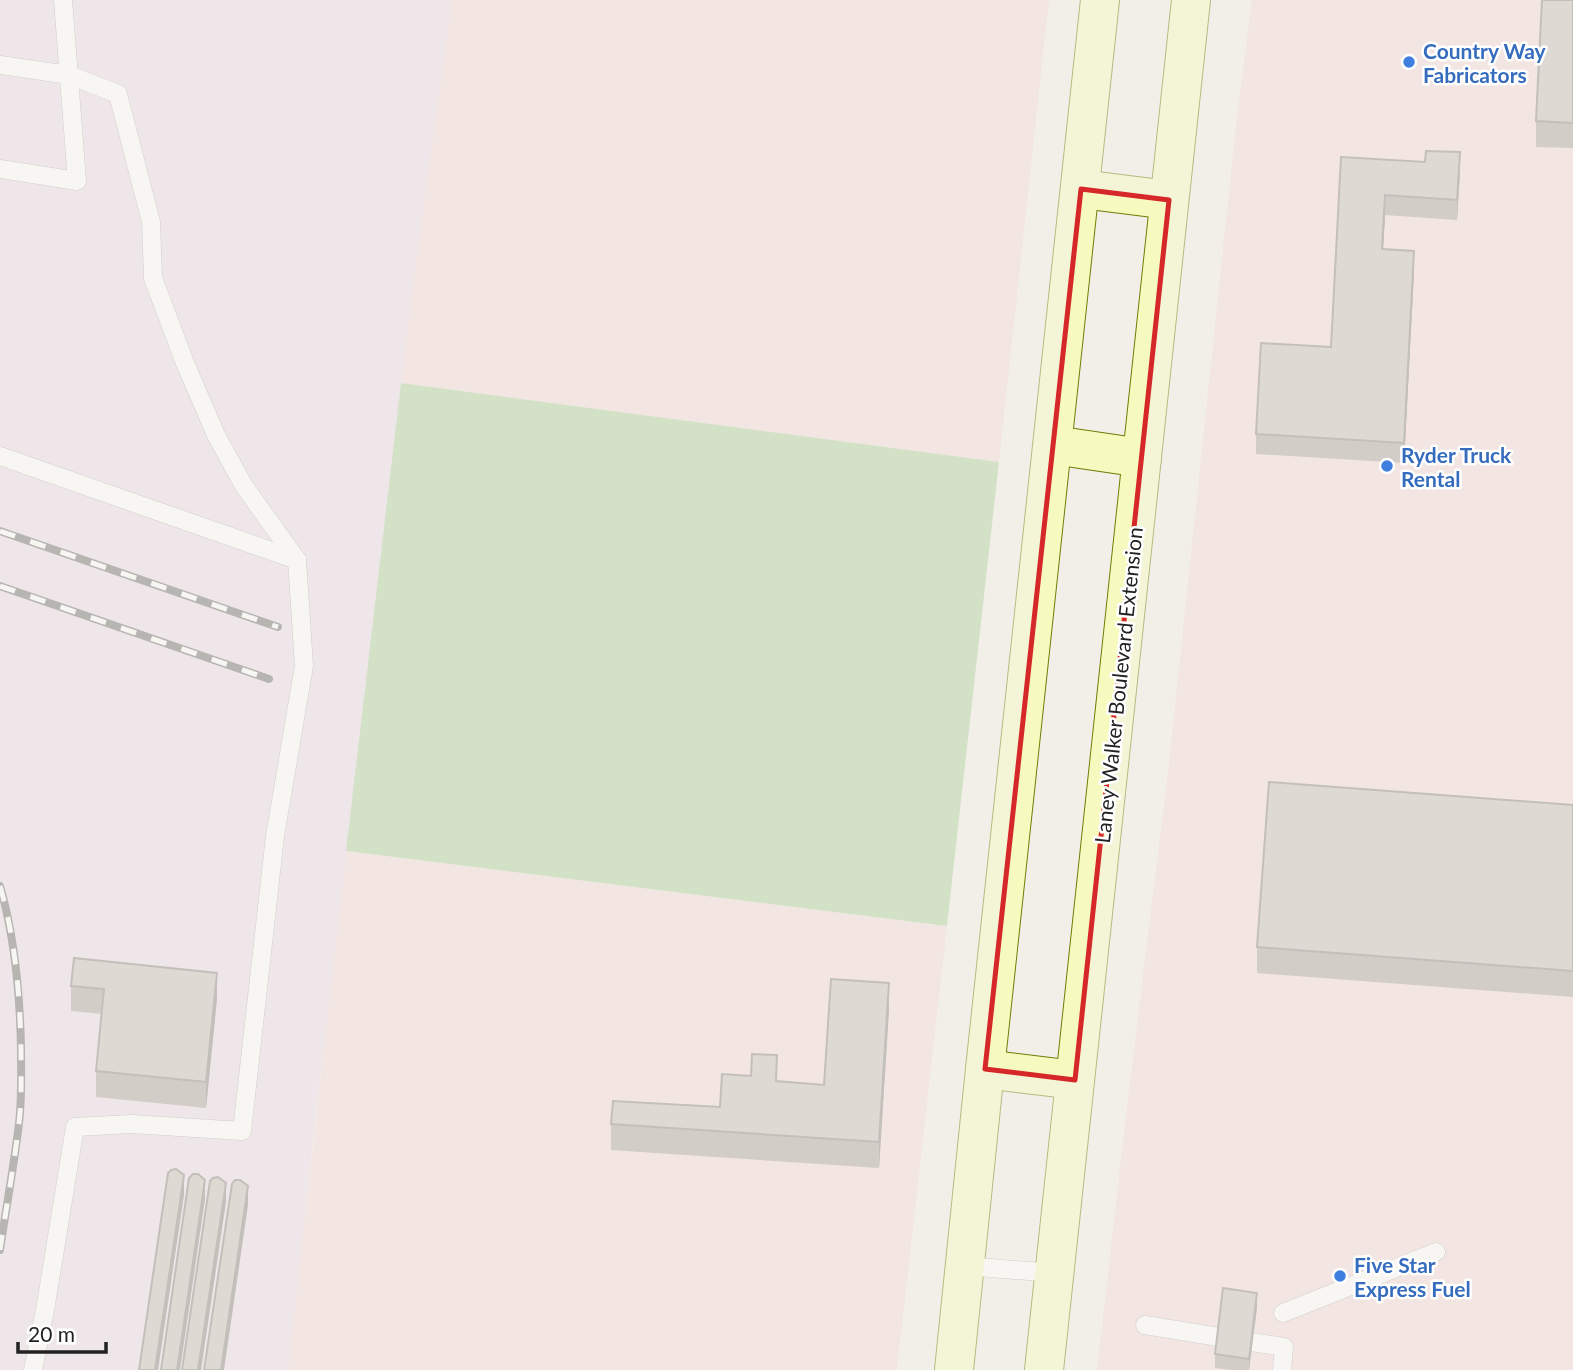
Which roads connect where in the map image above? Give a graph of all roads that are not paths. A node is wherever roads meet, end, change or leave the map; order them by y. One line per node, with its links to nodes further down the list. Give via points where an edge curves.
1 (63, 0): 5 (lane)
2 (1100, 0): 7 (main road)
3 (1191, 0): 8 (main road, Laney Walker Boulevard Extension)
4 (0, 65): 5 (lane)
5 (69, 75): 6 (lane, via 77,181); 12 (lane, via 118,94 151,222 153,278 185,363 244,486)
6 (0, 169)
7 (1081, 189): 8 (main road); 9 (main road)
8 (1169, 200): 11 (main road, Laney Walker Boulevard Extension)
9 (1053, 445): 11 (main road); 13 (main road)
10 (0, 456): 12 (lane)
11 (1142, 458): 14 (main road, Laney Walker Boulevard Extension)
12 (297, 560): 22 (lane, via 304,666 275,836 242,1131 132,1124 75,1126)
13 (985, 1069): 14 (main road); 16 (main road)
14 (1074, 1080): 17 (main road, Laney Walker Boulevard Extension)
15 (1436, 1252): 18 (lane)
16 (965, 1266): 17 (lane); 23 (main road)
17 (1054, 1273): 24 (main road, Laney Walker Boulevard Extension)
18 (1283, 1313)
19 (1145, 1325): 20 (lane)
20 (1219, 1337)
21 (1252, 1342): 25 (lane, via 1284,1347)
22 (33, 1370)
23 (954, 1370)
24 (1044, 1370)
25 (1282, 1370)

